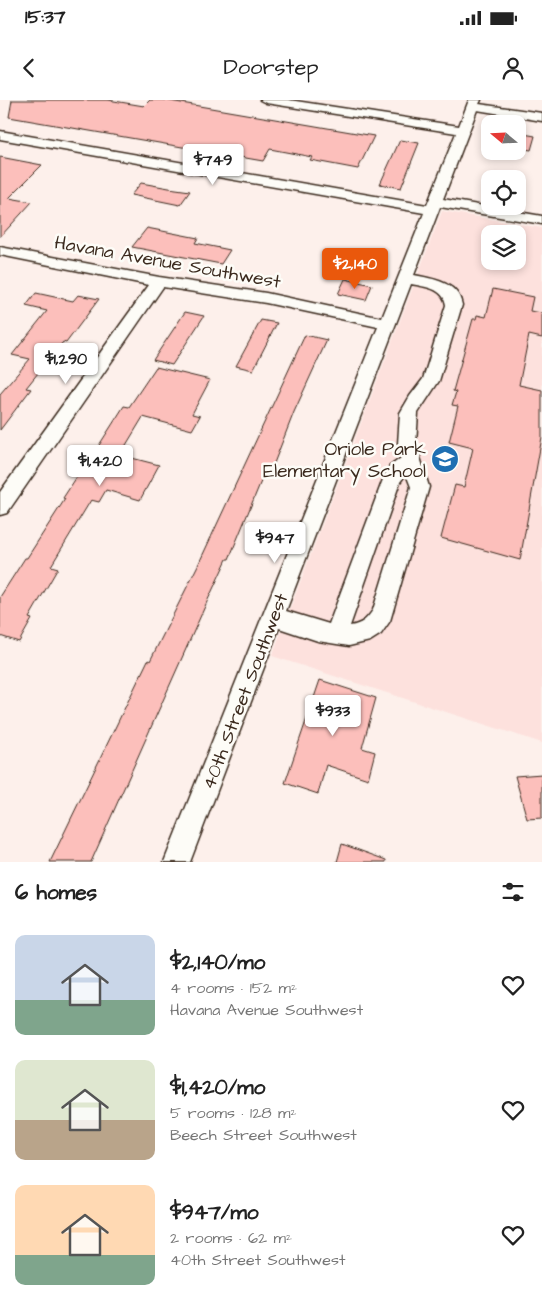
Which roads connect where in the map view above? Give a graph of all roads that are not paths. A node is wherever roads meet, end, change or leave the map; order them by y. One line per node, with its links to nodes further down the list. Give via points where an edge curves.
1 (266, 100): 4 (street)
2 (474, 103): 3 (street); 4 (street, 40th Street Southwest)
3 (542, 116)
4 (463, 130): 6 (street, 40th Street Southwest)
5 (0, 135): 6 (street)
6 (433, 206): 7 (street); 9 (street, 40th Street Southwest)
7 (542, 220)
8 (0, 251): 10 (street, Havana Avenue Southwest)
9 (405, 278): 11 (street, 40th Street Southwest); 12 (street, via 445,288 454,301 431,381 409,413 406,436)
10 (159, 282): 11 (street, Havana Avenue Southwest, via 266,298); 13 (street)
11 (388, 324): 14 (street, 40th Street Southwest)
12 (411, 461): 15 (street, via 396,472 391,482); 15 (street, via 419,492 379,621 365,634)
13 (0, 507)
14 (273, 616): 15 (street); 16 (street, 40th Street Southwest)
15 (336, 635)
16 (177, 862)

